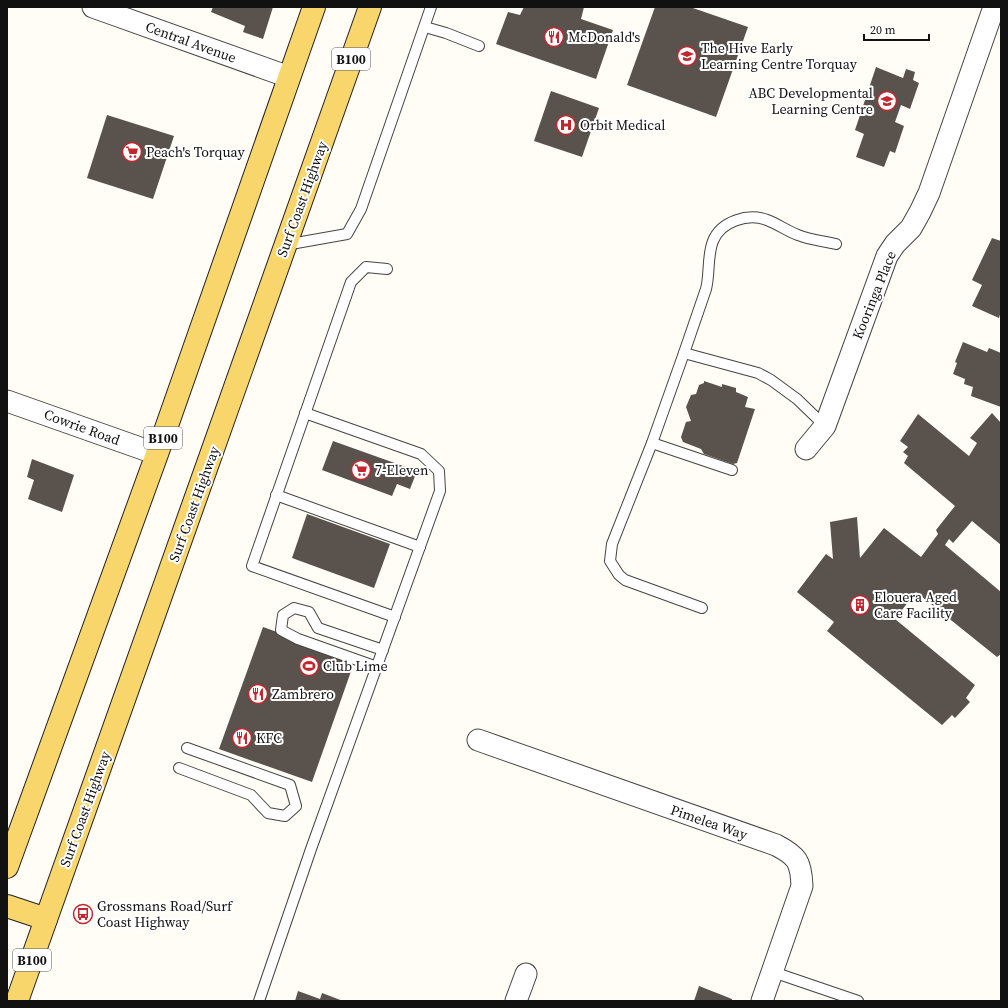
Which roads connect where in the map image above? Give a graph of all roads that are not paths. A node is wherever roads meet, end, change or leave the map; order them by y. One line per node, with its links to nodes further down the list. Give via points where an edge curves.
1 (93, 7): 8 (street, Central Avenue)
2 (314, 7): 8 (main road, B100)
3 (370, 7): 10 (main road, Surf Coast Highway / B100)
4 (431, 7): 6 (lane)
5 (994, 7): 15 (street, Kooringa Place, via 928,193 911,228 887,256)
6 (425, 27): 7 (lane); 10 (lane, via 361,209 347,234)
7 (479, 46)
8 (289, 77): 18 (main road, B100)
9 (836, 244): 12 (lane, via 799,236 767,220 755,217 741,218 728,224 713,240 708,284)
10 (285, 246): 31 (main road, Surf Coast Highway / B100)
11 (387, 269): 14 (lane, via 366,267 351,282)
12 (684, 354): 15 (lane, via 758,373 797,399); 16 (lane)
13 (7, 401): 18 (street, Cowrie Road)
14 (305, 413): 20 (lane); 21 (lane, via 421,454 439,472 440,491)
15 (825, 426): 17 (street, Kooringa Place)
16 (652, 443): 19 (lane); 22 (lane, via 612,544 610,562 618,575 625,580)
17 (806, 449)
18 (157, 454): 29 (main road, B100)
19 (732, 470)
20 (276, 495): 21 (lane); 23 (lane, via 252,566)
21 (420, 546): 23 (lane)
22 (702, 608)
23 (395, 617): 24 (lane)
24 (383, 650): 25 (lane); 25 (lane, via 318,628 309,612 294,608 283,615 281,630 298,639)
25 (377, 667): 35 (lane)
26 (478, 740): 32 (street, Pimelea Way, via 787,851 797,859 802,872 802,886)
27 (187, 748): 28 (lane, via 290,785 296,806 285,816 268,813 252,795)
28 (179, 768)
29 (7, 867)
30 (7, 906): 31 (main road)
31 (46, 920): 34 (main road, Surf Coast Highway / B100)
32 (773, 972): 37 (street, Pimelea Way); 38 (lane)
33 (526, 974): 36 (street)
34 (17, 1001)
35 (259, 1001)
36 (516, 1001)
37 (762, 1001)
38 (858, 1001)

